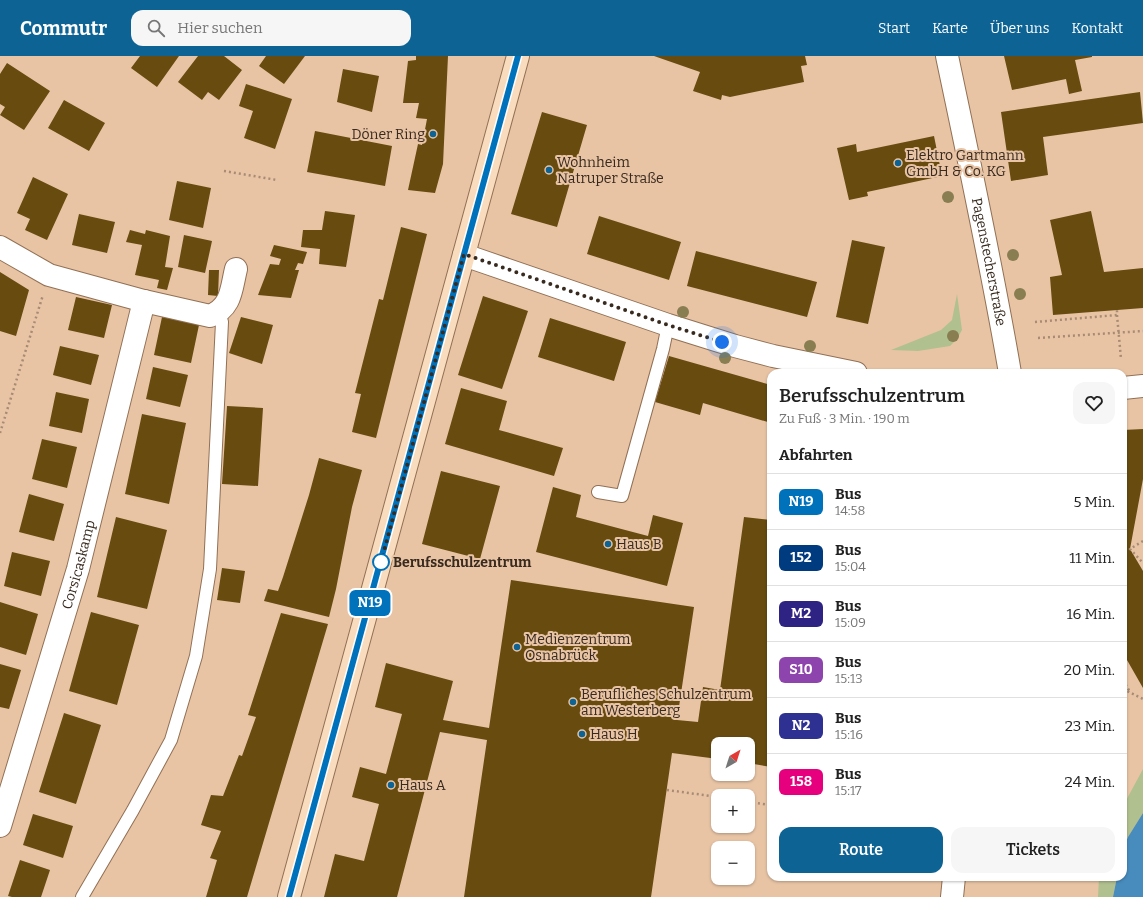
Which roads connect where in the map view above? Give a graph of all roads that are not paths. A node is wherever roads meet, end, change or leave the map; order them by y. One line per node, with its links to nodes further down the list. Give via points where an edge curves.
1 (518, 56): 4 (main road)
2 (947, 56): 10 (street, Pagenstecherstraße, via 998,300)
3 (0, 247): 6 (street, via 49,276)
4 (464, 254): 8 (street); 17 (main road)
5 (236, 269): 7 (street, via 227,304)
6 (144, 300): 7 (street, via 210,316); 14 (street, Corsicaskamp, via 78,569)
7 (219, 312): 16 (lane, via 222,322 210,569 196,656 171,740)
8 (668, 325): 9 (street, via 773,356); 13 (lane, via 622,496)
9 (836, 369)
10 (1009, 369)
11 (1143, 386): 12 (street)
12 (1127, 388)
13 (598, 492)
14 (0, 826)
15 (954, 881): 18 (street)
16 (82, 897)
17 (289, 897)
18 (952, 897)

